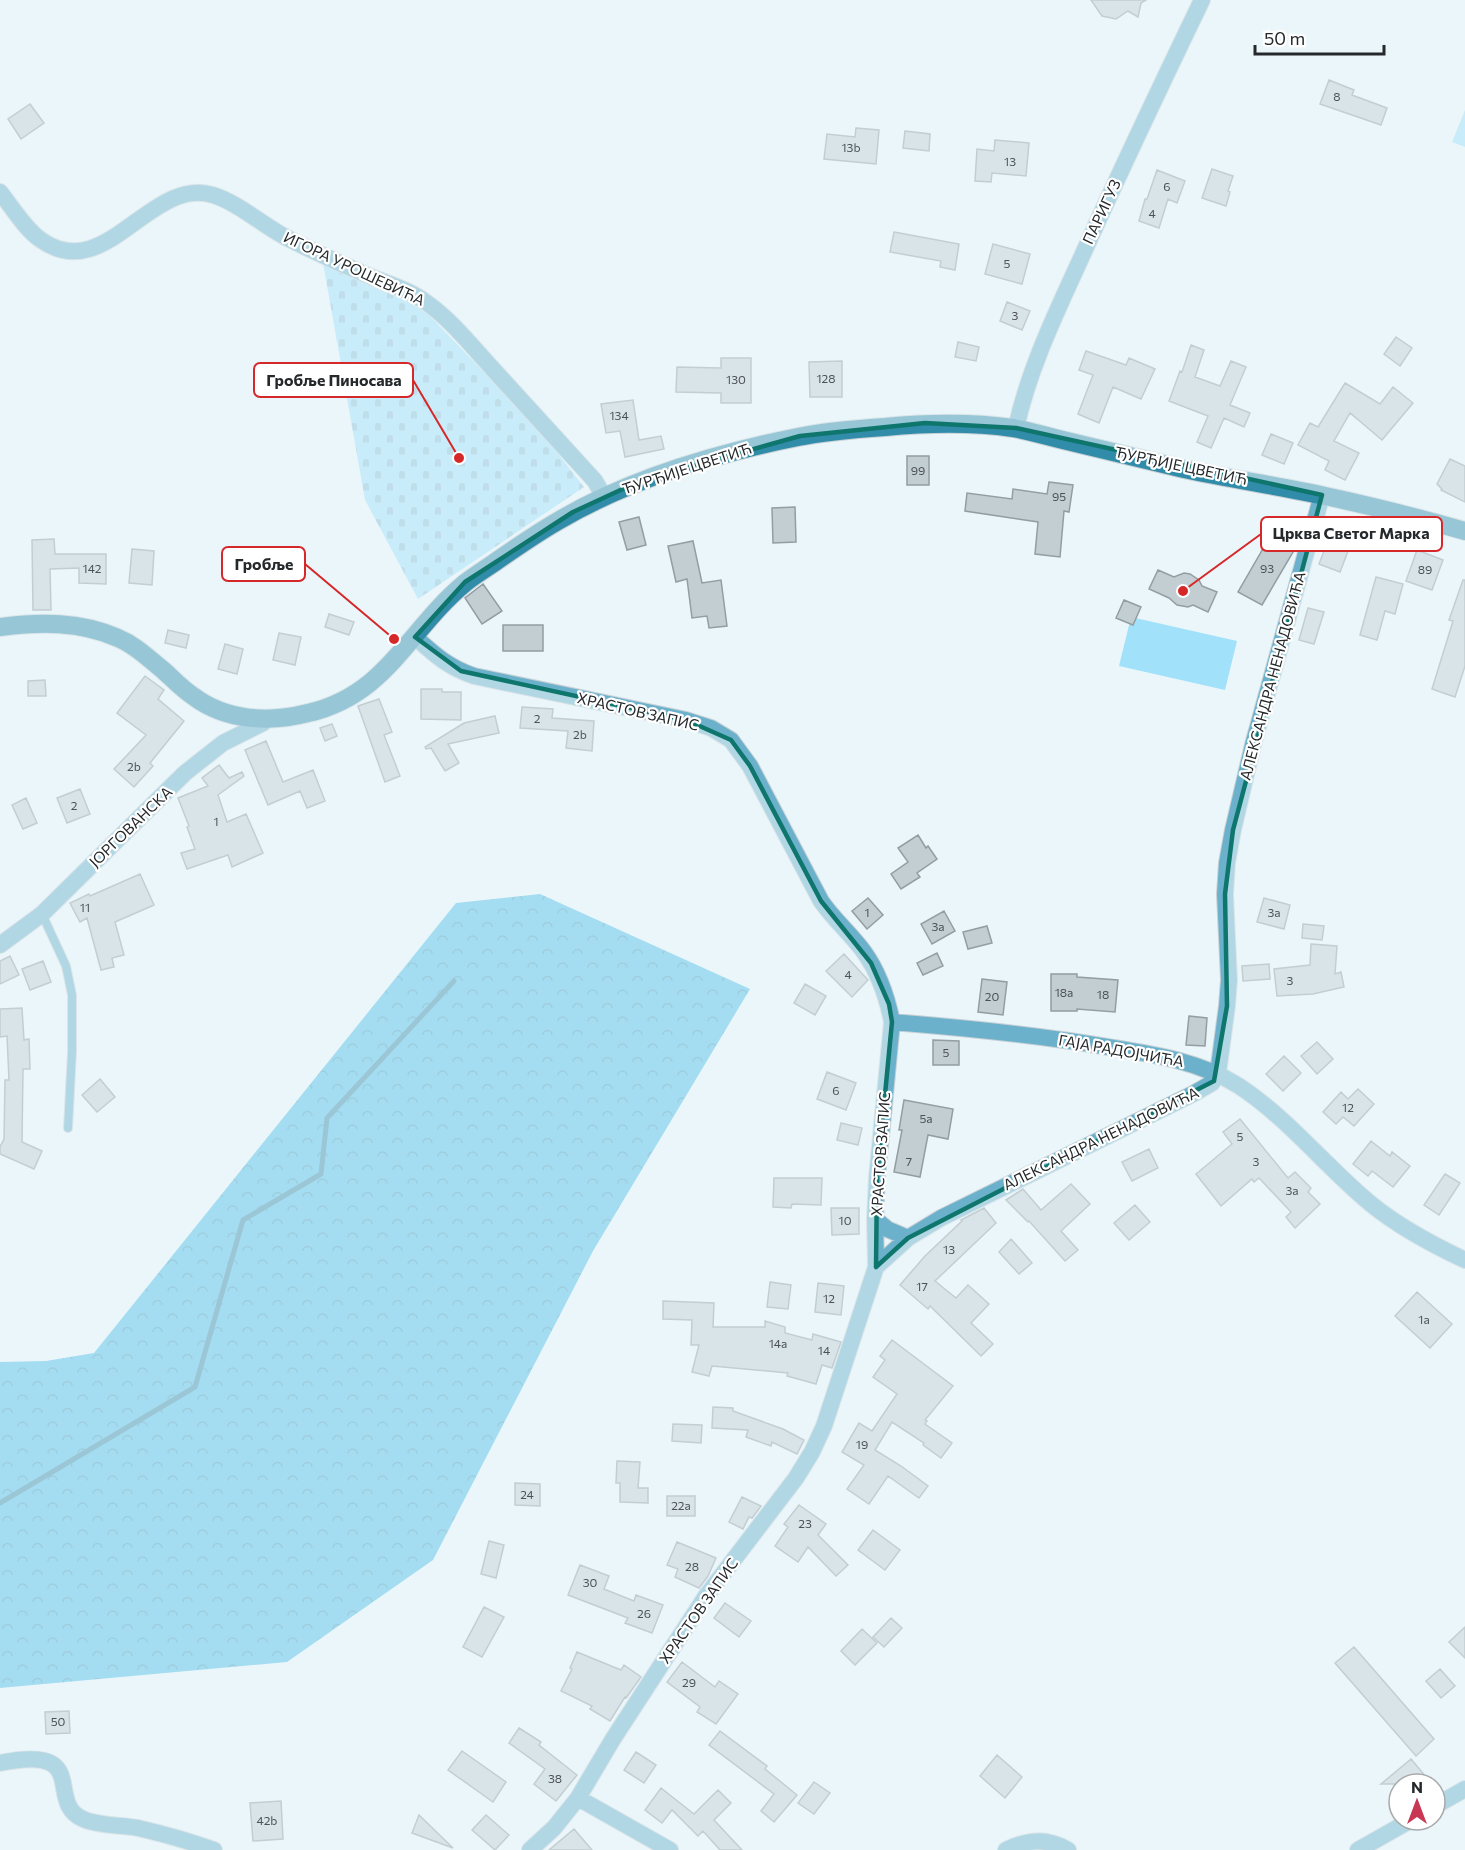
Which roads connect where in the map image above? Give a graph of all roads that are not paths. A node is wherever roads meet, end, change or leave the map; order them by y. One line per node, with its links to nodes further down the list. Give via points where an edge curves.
1 (1202, 0): 3 (street, ПАРИГУЗ, via 1044,339)
2 (0, 192): 5 (street, ИГОРА УРОШЕВИЋА, via 39,239 68,253 86,251 106,241 182,194 194,192 226,199 279,234 426,302 492,368 595,481)
3 (1016, 428): 4 (street, ЂУРЂИЈЕ ЦВЕТИЋ, via 1186,469); 5 (street, ЂУРЂИЈЕ ЦВЕТИЋ, via 925,423 800,436 681,468)
4 (1322, 495): 6 (street, ЂУРЂИЈЕ ЦВЕТИЋ); 13 (street, АЛЕКСАНДРА НЕНАДОВИЋА, via 1253,745 1227,863 1229,980)
5 (604, 497): 8 (street, ЂУРЂИЈЕ ЦВЕТИЋ, via 538,533 465,582)
6 (1465, 531)
7 (0, 627): 9 (street, ЂУРЂИЈЕ ЦВЕТИЋ, via 45,623 89,627 138,649 208,705 242,717)
8 (415, 637): 9 (street, ЂУРЂИЈЕ ЦВЕТИЋ, via 379,676 335,706); 12 (street, ХРАСТОВ ЗАПИС, via 450,667 474,676 686,720 731,740 750,766 821,901 871,963 889,1004)
9 (268, 718): 10 (street, ЈОРГОВАНСКА, via 223,743 185,773)
10 (42, 914): 11 (street, ЈОРГОВАНСКА); 14 (lane, via 66,966 72,995)
11 (0, 945)
12 (892, 1022): 13 (street, ГАЈА РАДОЈЧИЋА, via 1089,1043 1191,1063); 15 (street, ХРАСТОВ ЗАПИС)
13 (1217, 1074): 16 (street, АЛЕКСАНДРА НЕНАДОВИЋА, via 1205,1088 1034,1171); 17 (street, ГАЈА РАДОЈЧИЋА, via 1270,1109 1372,1205)
14 (68, 1128)
15 (875, 1220): 16 (street); 18 (street, ХРАСТОВ ЗАПИС)
16 (908, 1238): 18 (street, АЛЕКСАНДРА НЕНАДОВИЋА)
17 (1465, 1260)
18 (876, 1267): 21 (street, ХРАСТОВ ЗАПИС, via 812,1452 706,1596)
19 (0, 1763): 24 (street, via 40,1759 52,1762 60,1772 71,1809 83,1819 180,1838)
20 (1465, 1789): 22 (street)
21 (578, 1798): 25 (street, ХРАСТОВ ЗАПИС); 26 (street)
22 (1447, 1799)
23 (1390, 1832): 29 (street)
24 (214, 1850)
25 (530, 1850)
26 (670, 1850)
27 (1006, 1850): 28 (street, via 1020,1843 1043,1841)
28 (1068, 1850)
29 (1358, 1850)

